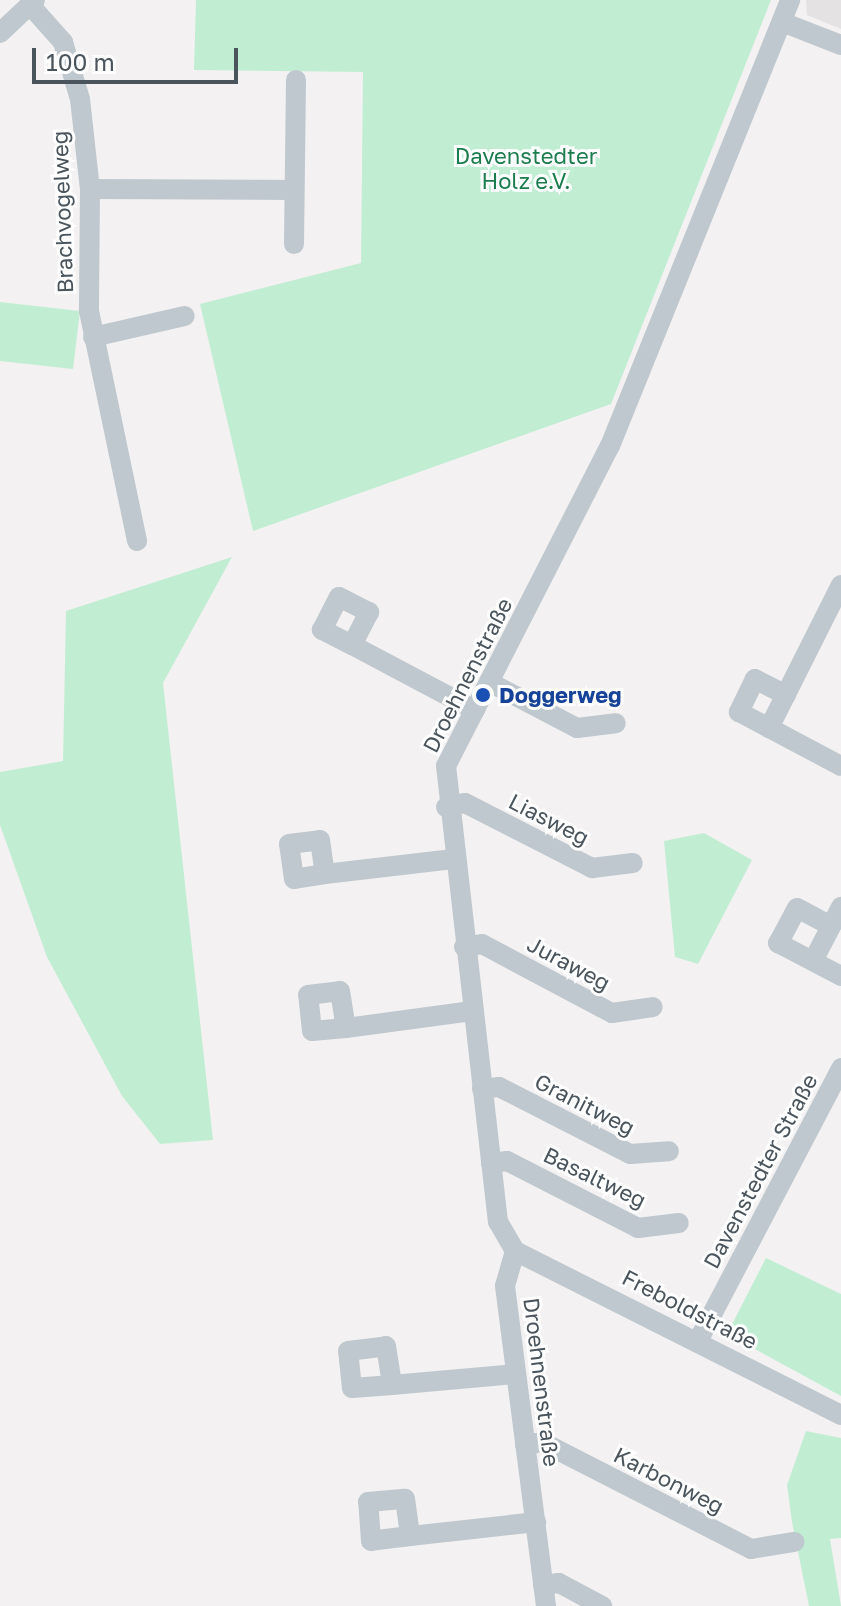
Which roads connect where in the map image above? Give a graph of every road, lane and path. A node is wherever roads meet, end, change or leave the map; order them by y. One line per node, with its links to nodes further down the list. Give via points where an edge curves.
1 (790, 0): 3 (street, Droehnenstraße)
2 (33, 2): 4 (street); 7 (street, Brachvogelweg, via 63,42 73,66)
3 (782, 22): 5 (street); 15 (street, Droehnenstraße, via 610,446)
4 (0, 33)
5 (841, 45)
6 (296, 80): 8 (street)
7 (90, 189): 8 (street); 11 (street, Brachvogelweg)
8 (293, 190): 9 (street)
9 (294, 244)
10 (185, 316): 11 (street)
11 (93, 337): 12 (street, Brachvogelweg)
12 (137, 541)
13 (841, 585): 16 (street)
14 (352, 645): 17 (street)
15 (489, 682): 17 (street, Droehnenstraße); 18 (street, via 577,728)
16 (786, 695): 19 (street); 19 (street, via 755,679 739,712)
17 (475, 710): 21 (street, Droehnenstraße, via 446,766)
18 (616, 723)
19 (769, 728): 20 (street)
20 (841, 766)
21 (446, 807): 22 (street, Droehnenstraße); 23 (street, Liasweg, via 465,803 592,868)
22 (453, 859): 24 (street); 27 (street, Droehnenstraße)
23 (633, 863)
24 (325, 874)
25 (841, 907): 26 (street)
26 (831, 926): 28 (street); 28 (street, via 797,908 778,943)
27 (464, 947): 30 (street, Juraweg, via 482,944 612,1013); 31 (street, Droehnenstraße)
28 (813, 961): 29 (street)
29 (841, 976)
30 (653, 1007)
31 (472, 1011): 32 (street); 34 (street, Droehnenstraße)
32 (346, 1028)
33 (841, 1068): 39 (street, Davenstedter Straße)
34 (482, 1089): 35 (street, Granitweg, via 499,1087 630,1154); 36 (street, Droehnenstraße)
35 (669, 1151)
36 (491, 1163): 37 (street, Basaltweg, via 507,1161 638,1228); 38 (street, Droehnenstraße, via 498,1222)
37 (679, 1223)
38 (515, 1251): 39 (street, Freboldstraße); 40 (street, Droehnenstraße, via 505,1286)
39 (699, 1339): 42 (street, Freboldstraße)
40 (516, 1374): 41 (street); 43 (street, Droehnenstraße)
41 (392, 1385)
42 (841, 1415)
43 (525, 1445): 44 (street, Droehnenstraße); 46 (street, Karbonweg, via 542,1442 751,1549)
44 (536, 1522): 45 (street); 47 (street, Droehnenstraße)
45 (410, 1536)
46 (794, 1542)
47 (544, 1596): 48 (street, via 559,1583)
48 (602, 1606)

